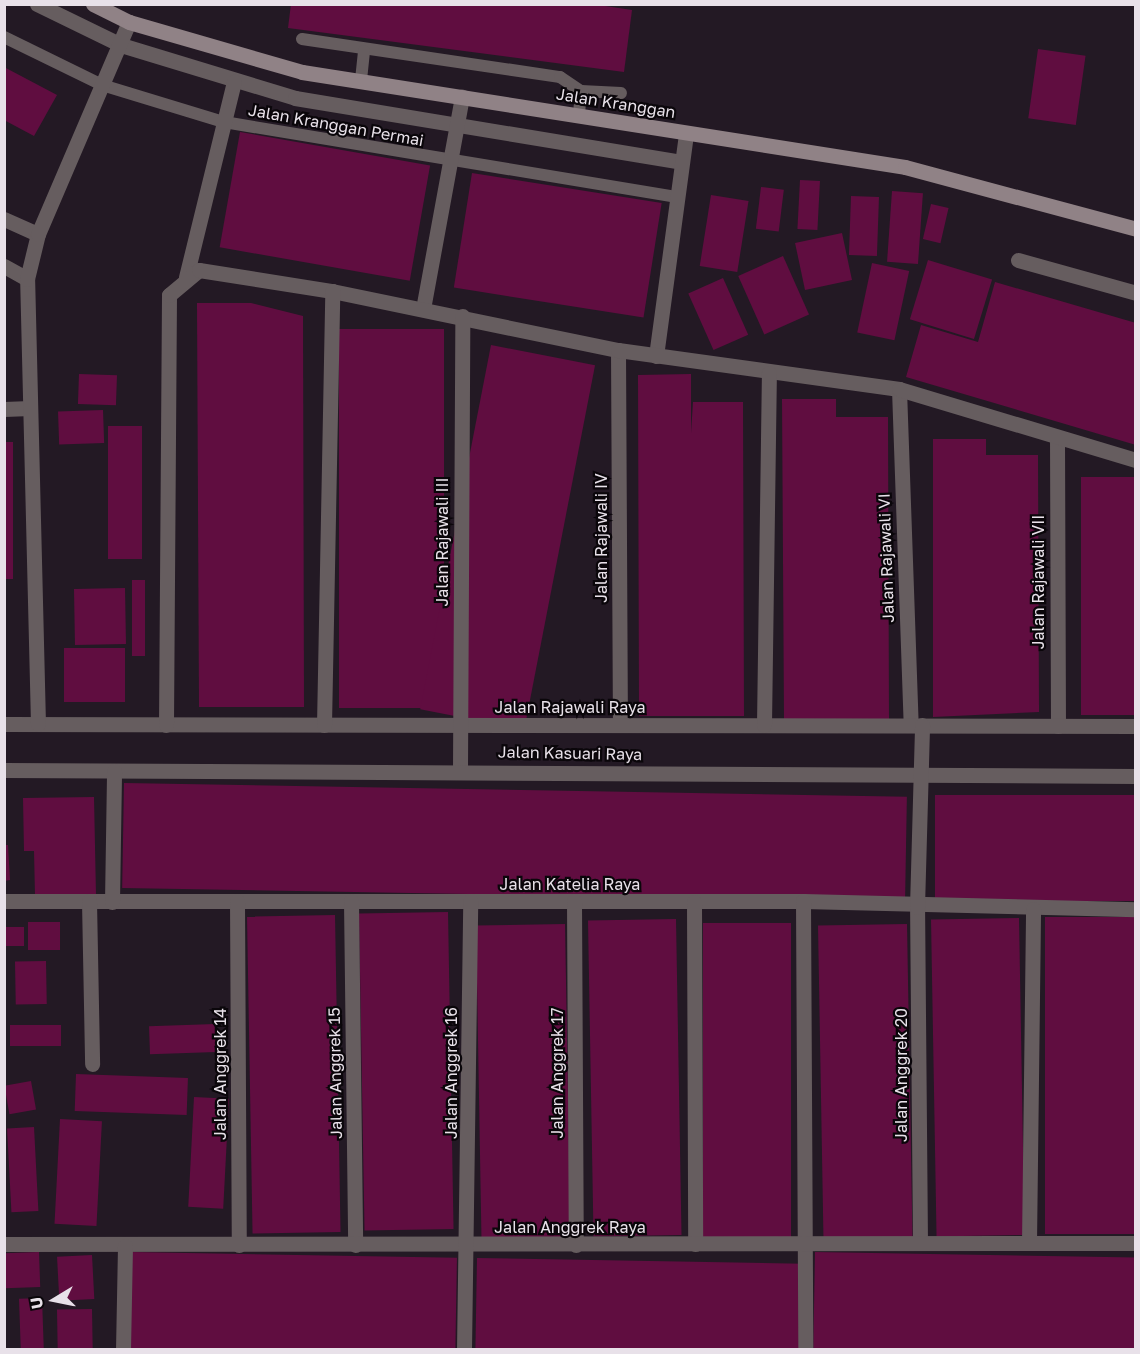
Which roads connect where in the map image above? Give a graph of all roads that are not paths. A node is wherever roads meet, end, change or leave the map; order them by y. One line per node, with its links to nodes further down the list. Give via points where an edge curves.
1 (37, 4): 6 (street)
2 (93, 4): 3 (main road, Jalan Kranggan)
3 (129, 22): 6 (street); 8 (main road, Jalan Kranggan, via 302,72)
4 (4, 37): 10 (lane, Jalan Kranggan Permai)
5 (302, 39): 7 (lane)
6 (121, 45): 9 (street); 10 (street)
7 (364, 51): 8 (lane); 11 (lane, via 543,73 573,81)
8 (361, 80): 13 (main road, Jalan Kranggan)
9 (234, 82): 15 (street); 16 (street, via 295,98)
10 (102, 86): 15 (lane, Jalan Kranggan Permai); 23 (street)
11 (581, 91): 12 (lane); 14 (lane)
12 (621, 93)
13 (462, 97): 14 (main road, Jalan Kranggan); 16 (street)
14 (579, 116): 17 (main road, Jalan Kranggan)
15 (224, 122): 18 (lane, Jalan Kranggan Permai); 26 (street)
16 (456, 124): 18 (street); 19 (street)
17 (686, 133): 19 (street); 22 (main road, Jalan Kranggan, via 905,167)
18 (450, 161): 20 (lane, Jalan Kranggan Permai); 30 (street)
19 (680, 162): 20 (street)
20 (676, 197): 33 (street)
21 (4, 219): 23 (street)
22 (1136, 230)
23 (38, 234): 27 (street)
24 (1018, 260): 29 (street)
25 (4, 266): 27 (street)
26 (186, 277): 28 (street, via 200,270); 42 (street, via 169,295)
27 (27, 279): 36 (street)
28 (332, 291): 30 (street); 43 (street)
29 (1136, 293)
30 (423, 309): 31 (street)
31 (462, 316): 32 (street); 44 (street, Jalan Rajawali III)
32 (618, 350): 33 (street); 45 (street, Jalan Rajawali IV)
33 (656, 356): 34 (street)
34 (769, 373): 35 (street); 46 (street)
35 (899, 389): 38 (street); 47 (street, Jalan Rajawali VI)
36 (30, 408): 37 (street); 41 (street)
37 (4, 409)
38 (1057, 438): 39 (street); 48 (street, Jalan Rajawali VII)
39 (1136, 460)
40 (4, 724): 41 (street, Jalan Rajawali Raya)
41 (38, 724): 42 (street, Jalan Rajawali Raya)
42 (166, 725): 43 (street, Jalan Rajawali Raya)
43 (324, 725): 44 (street, Jalan Rajawali Raya)
44 (458, 725): 45 (street, Jalan Rajawali Raya); 50 (street, Jalan Rajawali III)
45 (620, 725): 46 (street, Jalan Rajawali Raya)
46 (764, 725): 47 (street, Jalan Rajawali Raya)
47 (917, 725): 48 (street, Jalan Rajawali Raya); 54 (street, Jalan Rajawali VI)
48 (1058, 726): 49 (street, Jalan Rajawali Raya)
49 (1136, 726)
50 (460, 769): 52 (street, Jalan Kasuari Raya); 54 (street, Jalan Kasuari Raya)
51 (4, 770): 52 (street, Jalan Kasuari Raya)
52 (114, 771): 61 (street)
53 (1136, 776): 54 (street, Jalan Kasuari Raya)
54 (921, 778): 64 (street, Jalan Anggrek 20)
55 (4, 901): 56 (street, Jalan Katelia Raya)
56 (89, 901): 61 (street, Jalan Katelia Raya); 67 (street)
57 (237, 901): 58 (street, Jalan Katelia Raya); 61 (street, Jalan Katelia Raya); 74 (street, Jalan Anggrek 14)
58 (351, 901): 59 (street, Jalan Katelia Raya); 75 (street, Jalan Anggrek 15)
59 (470, 901): 62 (street, Jalan Katelia Raya); 76 (street, Jalan Anggrek 16)
60 (803, 901): 63 (street, Jalan Katelia Raya); 64 (street, Jalan Katelia Raya); 73 (street)
61 (112, 902)
62 (574, 902): 63 (street, Jalan Katelia Raya); 77 (street, Jalan Anggrek 17)
63 (694, 902): 72 (street)
64 (917, 907): 65 (street, Jalan Katelia Raya); 68 (street, Jalan Anggrek 20)
65 (1033, 909): 66 (street, Jalan Katelia Raya); 69 (street)
66 (1136, 909)
67 (92, 1064)
68 (920, 1243): 69 (street, Jalan Anggrek Raya); 73 (street, Jalan Anggrek Raya)
69 (1029, 1243): 70 (street, Jalan Anggrek Raya)
70 (1136, 1243)
71 (4, 1244): 78 (street, Jalan Anggrek Raya)
72 (695, 1244): 73 (street, Jalan Anggrek Raya); 77 (street, Jalan Anggrek Raya)
73 (808, 1244): 81 (street)
74 (239, 1245): 75 (street, Jalan Anggrek Raya); 78 (street, Jalan Anggrek Raya)
75 (355, 1245): 76 (street, Jalan Anggrek Raya)
76 (467, 1245): 77 (street, Jalan Anggrek Raya); 80 (street, Jalan Anggrek 16)
77 (576, 1245)
78 (124, 1246): 79 (street)
79 (123, 1350)
80 (464, 1350)
81 (805, 1350)

